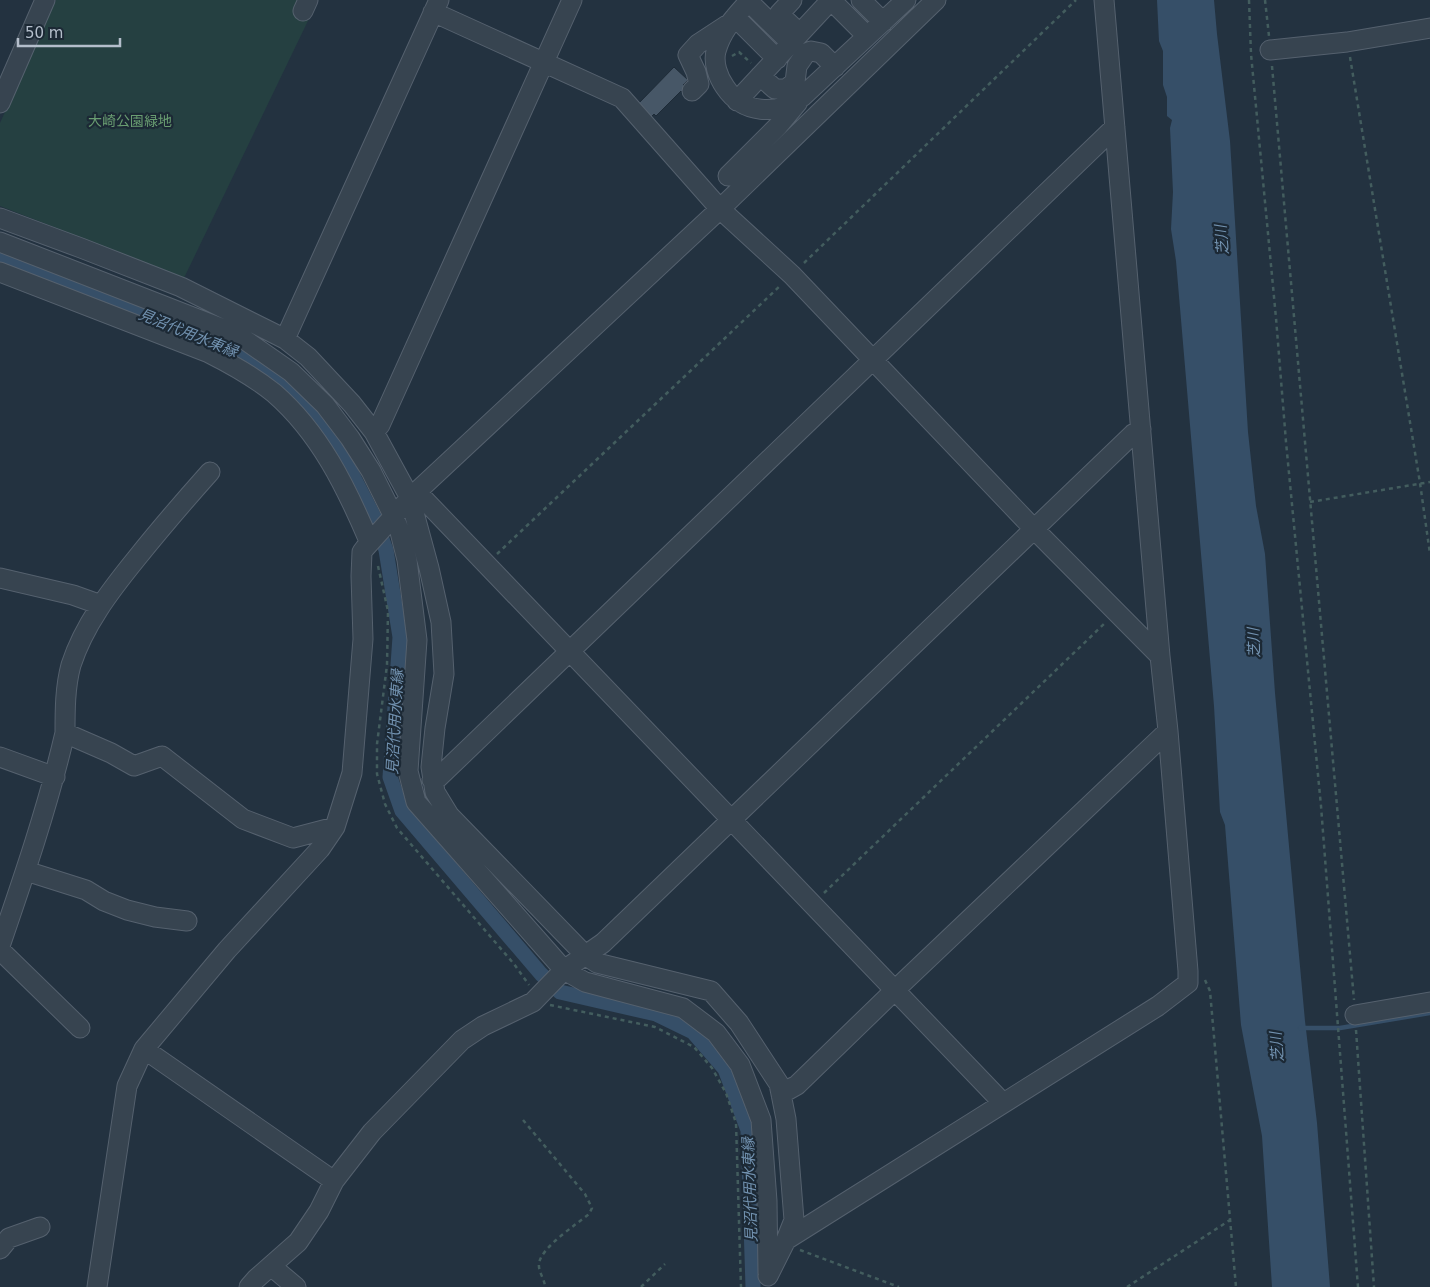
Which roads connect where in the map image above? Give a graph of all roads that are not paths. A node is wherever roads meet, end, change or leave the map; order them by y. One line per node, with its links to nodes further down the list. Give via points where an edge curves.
1 (45, 0): 24 (street)
2 (572, 0): 18 (street)
3 (792, 0): 15 (street, via 779,14)
4 (831, 0): 14 (street); 15 (street)
5 (861, 0): 9 (street)
6 (936, 0): 27 (street)
7 (1104, 0): 25 (street)
8 (749, 1): 11 (street); 13 (street)
9 (897, 5): 14 (street)
10 (436, 6): 18 (street); 31 (street)
11 (731, 21): 13 (street); 21 (street, via 688,55 699,84); 23 (street, via 721,36 716,66 719,79)
12 (1430, 28): 16 (street, via 1347,42)
13 (758, 33): 15 (street); 17 (street)
14 (868, 36): 19 (street)
15 (795, 39): 17 (street)
16 (1270, 50)
17 (777, 59): 20 (street)
18 (544, 62): 27 (street, via 622,98 657,126); 34 (street, via 380,425)
19 (835, 67): 20 (street, via 821,53 811,51 801,58 795,82 786,89 775,90); 22 (street)
20 (761, 75): 23 (street)
21 (692, 91)
22 (802, 97): 23 (street, via 782,109 767,111); 26 (street)
23 (737, 101)
24 (0, 103)
25 (1115, 127): 32 (street); 33 (street)
26 (728, 176)
27 (720, 209): 32 (street, via 792,275); 36 (street)
28 (0, 218): 31 (street, via 181,287)
29 (0, 242): 37 (street, via 221,328 245,340 291,372 325,405 350,438 371,471)
30 (0, 272): 39 (street, via 208,352 267,388 305,425 331,462)
31 (285, 339): 34 (street, via 308,357)
32 (874, 360): 38 (street); 42 (street)
33 (1141, 429): 38 (street); 43 (street)
34 (374, 432): 36 (street)
35 (210, 472): 41 (street)
36 (414, 495): 37 (street); 42 (street); 48 (street, via 443,641 444,674 433,747)
37 (392, 519): 39 (street); 55 (street, via 400,532 407,560 417,640 408,771 416,802)
38 (1034, 529): 43 (street); 49 (street)
39 (371, 540): 50 (street, via 362,552 361,560 362,639 352,773)
40 (0, 578): 41 (street)
41 (101, 604): 45 (street, via 71,666)
42 (569, 651): 48 (street, via 438,778); 49 (street)
43 (1160, 656): 44 (street)
44 (1168, 731): 56 (street); 62 (street, via 1188,983 1158,1006)
45 (65, 733): 47 (street); 50 (street, via 134,766 162,756 243,819 293,838)
46 (0, 757): 47 (street)
47 (55, 776): 51 (street)
48 (432, 780): 54 (street, via 435,792 449,815)
49 (730, 820): 54 (street); 56 (street)
50 (335, 827): 60 (street, via 320,849 227,950)
51 (26, 871): 52 (street, via 86,890 127,910); 53 (street)
52 (187, 921)
53 (0, 948): 59 (street)
54 (586, 956): 55 (street); 61 (street, via 597,963 711,991 739,1023 779,1084)
55 (562, 973): 63 (street, via 547,999 533,1002 483,1026 462,1040 372,1132); 68 (street, via 683,1008 716,1033 740,1065 761,1120)
56 (895, 990): 61 (street, via 797,1085); 62 (street)
57 (1430, 1002): 58 (street)
58 (1356, 1024)
59 (80, 1028)
60 (144, 1049): 63 (street); 69 (street, via 127,1086)
61 (781, 1094): 65 (street, via 794,1220)
62 (1003, 1103): 65 (street)
63 (334, 1181): 67 (street, via 298,1242)
64 (40, 1227): 66 (street, via 9,1238)
65 (785, 1242): 68 (street)
66 (0, 1249)
67 (271, 1266): 70 (street); 71 (street)
68 (768, 1281)
69 (97, 1287)
70 (249, 1287)
71 (296, 1287)

